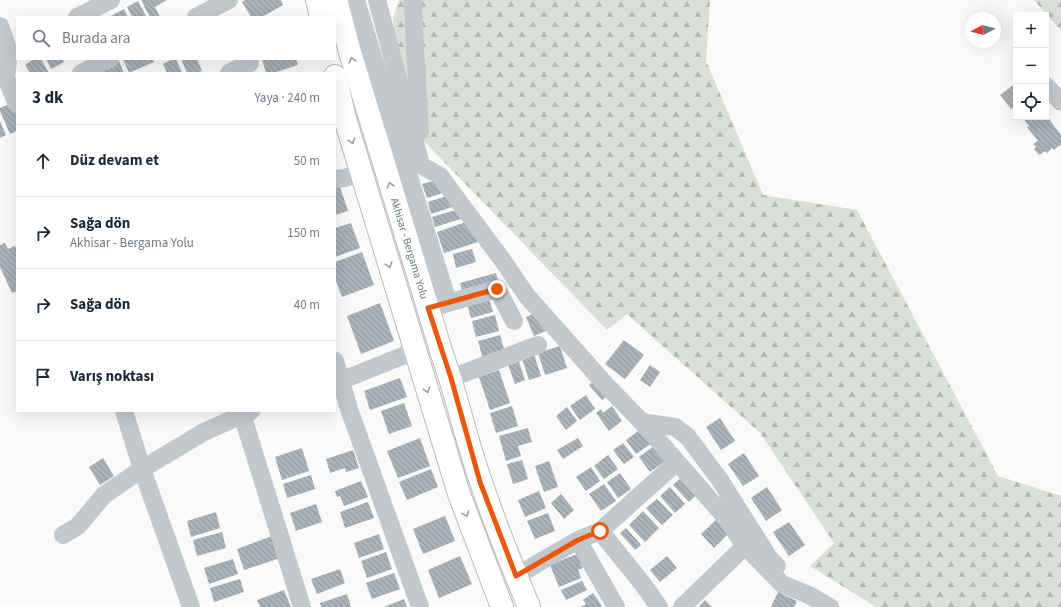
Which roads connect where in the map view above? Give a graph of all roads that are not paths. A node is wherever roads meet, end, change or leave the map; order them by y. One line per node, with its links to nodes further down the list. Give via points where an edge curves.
1 (111, 0): 8 (street)
2 (317, 0): 10 (main road)
3 (336, 0): 24 (main road, Akhisar - Bergama Yolu, one-way to 3)
4 (356, 0): 25 (street)
5 (377, 0): 26 (street)
6 (413, 0): 26 (street)
7 (226, 7): 9 (street)
8 (79, 16)
9 (199, 16)
10 (321, 16)
11 (0, 26): 12 (street)
12 (13, 50): 21 (street, via 6,78)
13 (108, 60): 16 (street)
14 (248, 60): 17 (street, via 250,63)
15 (331, 60): 18 (main road)
16 (83, 72)
17 (230, 72)
18 (334, 72)
19 (336, 84): 23 (main road)
20 (1049, 89): 22 (street)
21 (16, 102)
22 (1061, 102)
23 (339, 110): 27 (main road, one-way to 27)
24 (377, 140): 25 (street); 29 (main road, Akhisar - Bergama Yolu, one-way to 24)
25 (402, 154): 26 (street); 29 (street)
26 (421, 165): 38 (street, via 440,176 527,296)
27 (361, 172): 28 (street); 32 (main road, one-way to 32)
28 (336, 179)
29 (438, 305): 30 (street, via 497,289); 34 (main road, Akhisar - Bergama Yolu)
30 (514, 321)
31 (538, 345): 34 (street)
32 (415, 351): 35 (street); 50 (main road, one-way to 50, via 459,494)
33 (336, 368): 35 (street)
34 (451, 378): 45 (main road, Akhisar - Bergama Yolu, via 480,482)
35 (338, 382): 49 (street)
36 (124, 412): 40 (street)
37 (246, 412): 40 (street, via 204,432); 48 (street)
38 (642, 422): 39 (street); 46 (street, via 675,427 688,437 724,486 769,558)
39 (677, 462): 41 (street); 44 (street, via 726,518)
40 (142, 469): 42 (street, via 104,495 78,526); 47 (street)
41 (600, 531): 43 (street); 53 (street)
42 (63, 535)
43 (578, 540): 45 (street); 52 (street)
44 (745, 546): 46 (street, via 782,584); 54 (street)
45 (516, 576): 51 (main road, Akhisar - Bergama Yolu)
46 (809, 595): 55 (street)
47 (191, 607)
48 (302, 607)
49 (420, 607)
50 (502, 607)
51 (529, 607)
52 (616, 607)
53 (659, 607)
54 (682, 607)
55 (830, 607)

